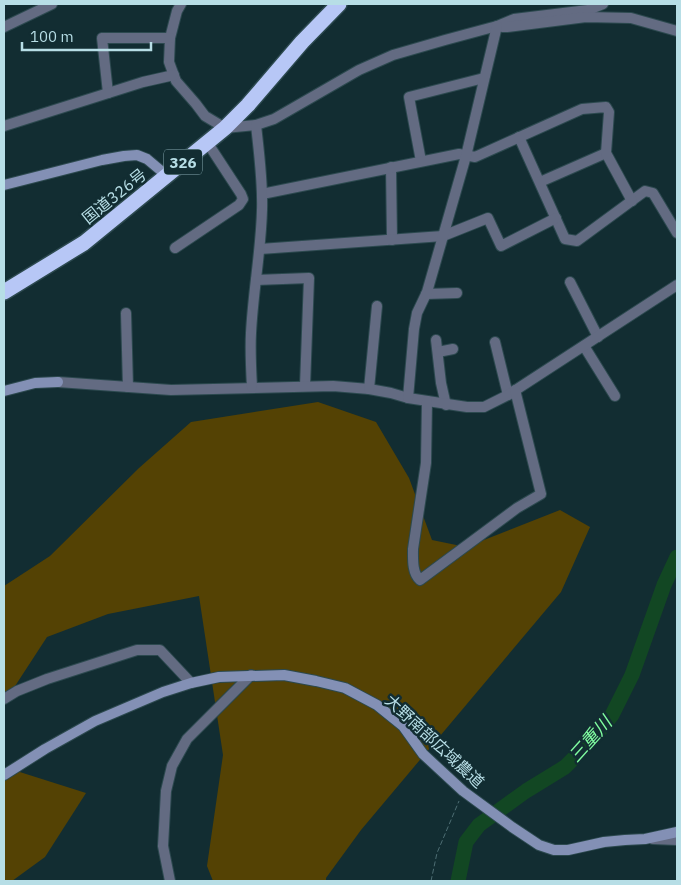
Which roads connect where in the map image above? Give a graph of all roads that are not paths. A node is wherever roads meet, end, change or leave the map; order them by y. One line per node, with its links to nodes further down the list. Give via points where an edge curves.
1 (50, 4): 7 (street)
2 (181, 4): 9 (street)
3 (339, 4): 15 (highway, 国道326号 / 326)
4 (603, 4): 5 (street, via 588,10)
5 (573, 7): 6 (street)
6 (496, 26): 8 (street, via 586,17 631,18); 11 (street); 14 (street, via 394,55)
7 (4, 27)
8 (677, 30)
9 (170, 38): 10 (street, via 169,62); 12 (street, via 102,38)
10 (174, 75): 12 (street); 15 (street, via 205,116)
11 (484, 78): 19 (street); 20 (street, via 409,97)
12 (108, 93): 13 (street)
13 (4, 126)
14 (256, 126): 15 (street); 25 (street)
15 (225, 128): 17 (highway, 国道326号 / 326)
16 (519, 137): 18 (street, via 582,109 606,107 609,112); 19 (street, via 475,157); 23 (street)
17 (207, 142): 22 (highway, 国道326号 / 326); 31 (street, via 243,199 239,205)
18 (606, 153): 23 (street); 26 (street)
19 (466, 156): 20 (street, via 459,154); 29 (street)
20 (421, 161): 21 (street)
21 (391, 167): 25 (street); 30 (street)
22 (166, 175): 24 (street, via 138,155 93,162); 36 (highway, 国道326号 / 326, via 84,243)
23 (540, 182): 27 (street)
24 (4, 185)
25 (262, 194): 32 (street)
26 (632, 201): 27 (street, via 577,242 565,240); 28 (street, via 645,191 653,193)
27 (556, 218): 29 (street, via 501,246 488,218)
28 (677, 233)
29 (443, 236): 30 (street); 38 (street)
30 (392, 240): 32 (street)
31 (175, 248)
32 (260, 249): 33 (street)
33 (256, 280): 47 (street, via 309,278); 49 (street, via 251,331)
34 (570, 282): 41 (street)
35 (677, 285): 41 (street)
36 (4, 292)
37 (457, 293): 38 (street)
38 (426, 294): 54 (street, via 414,329)
39 (377, 306): 50 (street)
40 (126, 313): 48 (street)
41 (598, 337): 44 (street)
42 (436, 340): 46 (street)
43 (495, 342): 52 (street)
44 (584, 346): 52 (street); 53 (street)
45 (453, 349): 46 (street)
46 (438, 352): 56 (street)
47 (305, 386): 49 (street); 50 (street)
48 (128, 387): 49 (street, via 171,390); 51 (street, via 58,382 35,383)
49 (252, 387)
50 (369, 389): 54 (street)
51 (4, 391)
52 (512, 392): 55 (street, via 541,494 420,580 413,563 413,549 426,463); 56 (street, via 484,407)
53 (616, 396)
54 (408, 398): 55 (street)
55 (426, 401): 56 (street)
56 (446, 404)
57 (251, 675): 58 (street, 大野南部広域農道); 62 (street, 大野南部広域農道, via 284,675 316,681 345,688 377,704 402,726 423,754 468,794 539,844 554,850 568,850 604,842); 64 (street, via 187,739 172,766 166,790 162,846)
58 (191, 683): 59 (street, via 160,650 138,650 47,679); 60 (street, 大野南部広域農道, via 95,721)
59 (4, 699)
60 (4, 775)
61 (677, 832): 62 (street, 大野南部広域農道)
62 (645, 839): 63 (street)
63 (677, 840)
64 (170, 881)

